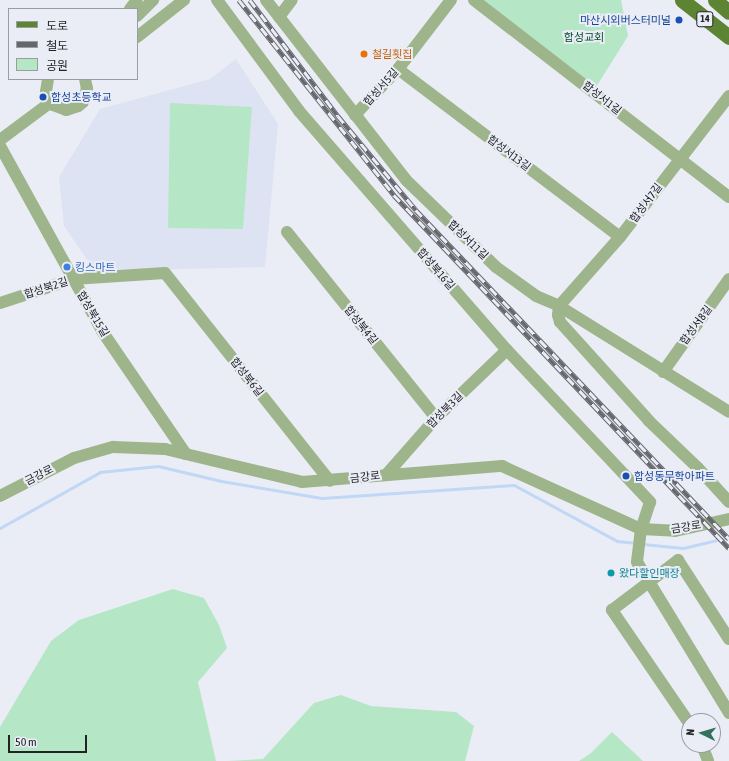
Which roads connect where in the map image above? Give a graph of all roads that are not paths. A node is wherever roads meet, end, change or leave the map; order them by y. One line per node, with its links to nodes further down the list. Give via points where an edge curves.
1 (138, 0): 11 (street)
2 (153, 0): 13 (street)
3 (184, 0): 15 (street)
4 (217, 0): 34 (street, 합성북16길, via 299,111)
5 (266, 0): 14 (street, 합성서11길)
6 (292, 0): 14 (street)
7 (451, 0): 17 (street, 합성서5길)
8 (474, 0): 25 (street, 합성서1길)
9 (682, 0): 16 (main road, 14)
10 (715, 0): 12 (main road, 14)
11 (131, 8)
12 (729, 12)
13 (138, 15)
14 (279, 17): 22 (street, 합성서11길)
15 (138, 36)
16 (729, 37)
17 (398, 69): 22 (street, 합성서5길); 28 (street, 합성서13길)
18 (48, 80): 21 (street, via 46,92)
19 (85, 80): 21 (street, via 86,96 78,106 66,110)
20 (729, 96): 25 (street, 합성서7길)
21 (51, 102): 23 (street)
22 (355, 116): 33 (street, 합성서11길, via 406,180 496,267 536,296)
23 (0, 140)
24 (0, 146): 30 (street, 합성북15길)
25 (680, 158): 26 (street, 합성서1길); 28 (street, 합성서7길)
26 (729, 197)
27 (287, 232): 37 (street, 합성북4길)
28 (620, 237): 33 (street, 합성서7길)
29 (165, 273): 30 (street, 합성북2길); 40 (street, 합성북6길)
30 (73, 279): 32 (street, 합성북2길); 38 (street, 합성북15길, via 102,331)
31 (729, 279): 35 (street, 합성서8길)
32 (0, 303)
33 (559, 306): 35 (street, 합성서11길); 42 (street, via 560,322 649,421)
34 (506, 350): 37 (street, 합성북3길); 44 (street, 합성북16길, via 650,502)
35 (663, 372): 36 (street, 합성서11길)
36 (729, 412)
37 (436, 418): 39 (street, 합성북3길)
38 (186, 454): 40 (street, 금강로, via 302,482); 41 (street, 금강로, via 165,449 113,447 74,458)
39 (386, 474): 40 (street, 금강로); 44 (street, 금강로, via 502,466)
40 (330, 481)
41 (0, 496)
42 (729, 502)
43 (729, 519): 44 (street, 금강로, via 675,531)
44 (641, 531): 45 (street, via 638,562)
45 (650, 582): 46 (street, via 678,560); 47 (street, via 612,610); 48 (street)
46 (729, 639)
47 (683, 713)
48 (729, 713)

